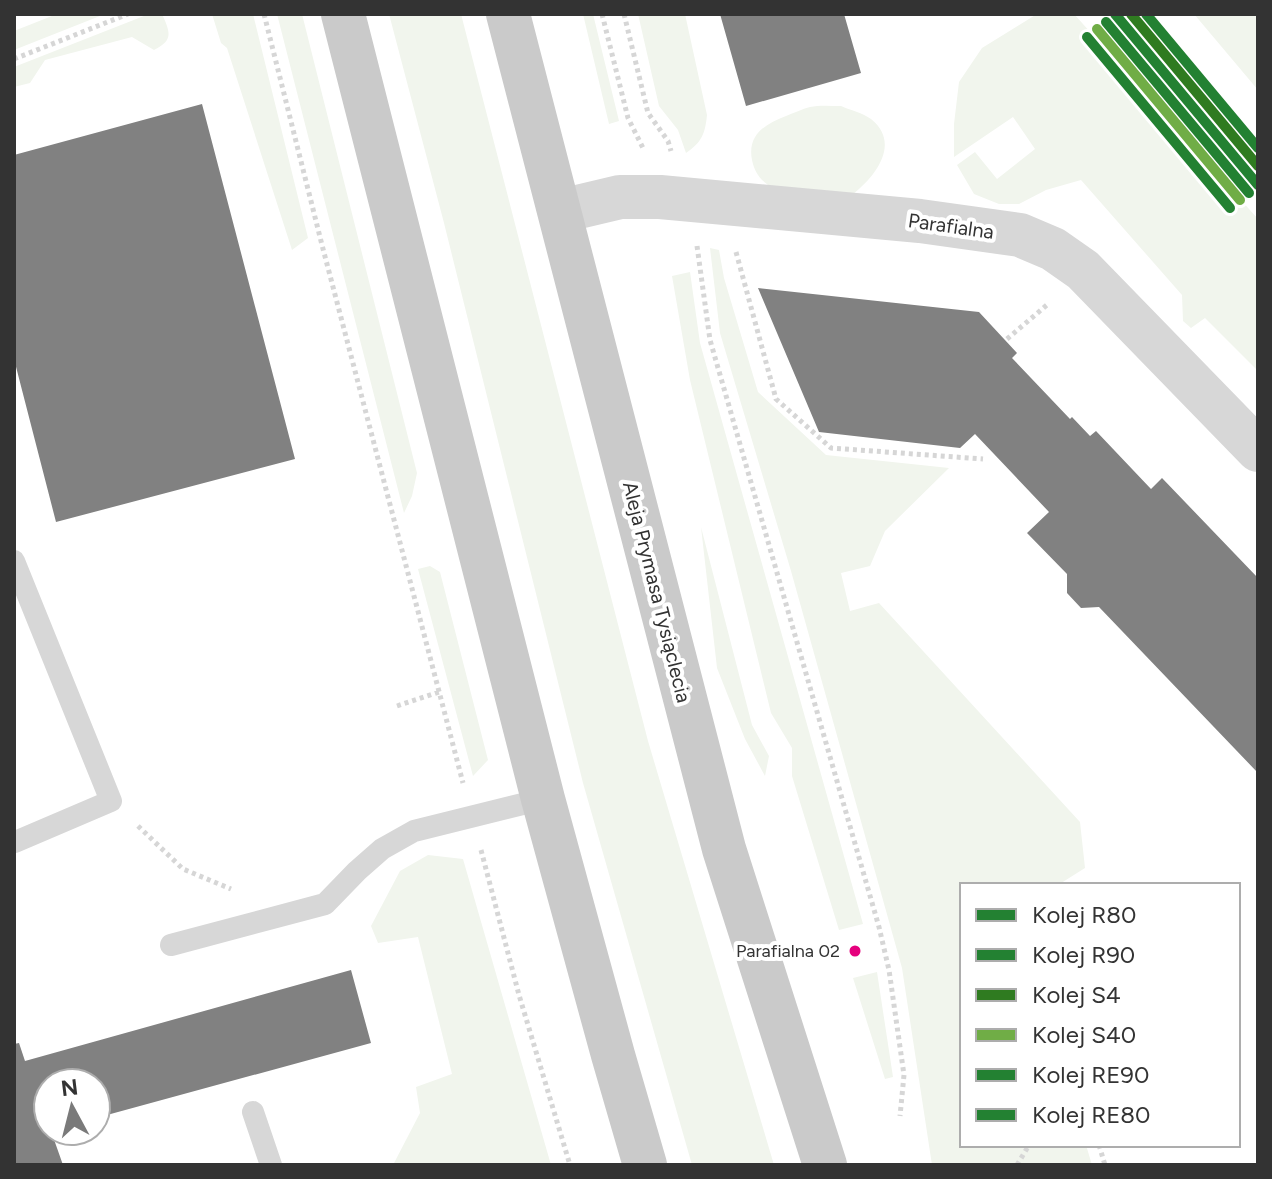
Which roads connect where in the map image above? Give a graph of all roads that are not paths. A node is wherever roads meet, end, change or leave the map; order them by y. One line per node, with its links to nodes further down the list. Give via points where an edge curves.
1 (343, 14): 6 (main road)
2 (508, 14): 3 (main road, Aleja Prymasa Tysiąclecia)
3 (561, 211): 4 (street, Parafialna, via 620,197 660,197 715,226 920,221 1020,235 1083,270); 12 (main road, Aleja Prymasa Tysiąclecia, via 724,849)
4 (1258, 450)
5 (14, 561): 7 (lane, via 111,801)
6 (543, 799): 8 (lane, via 414,831 382,849 325,904); 11 (main road)
7 (15, 842)
8 (171, 945)
9 (253, 1112): 10 (lane)
10 (271, 1165)
11 (645, 1165)
12 (825, 1165)

